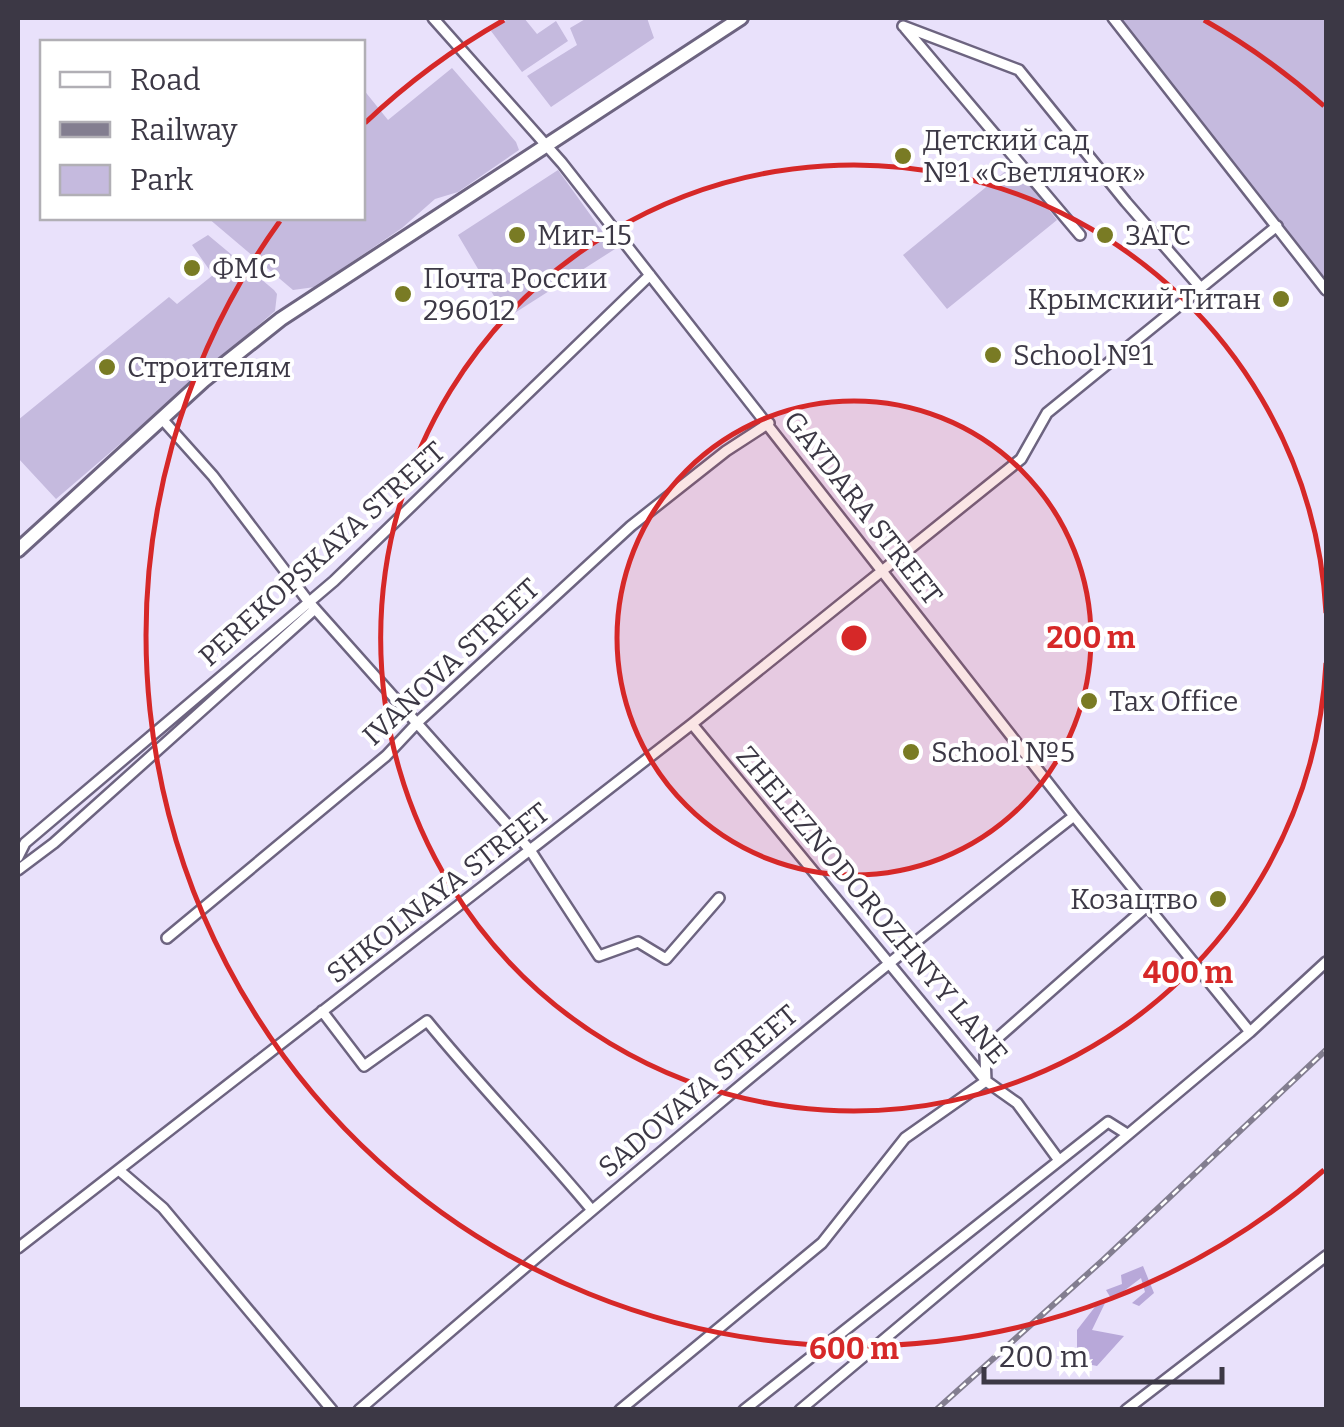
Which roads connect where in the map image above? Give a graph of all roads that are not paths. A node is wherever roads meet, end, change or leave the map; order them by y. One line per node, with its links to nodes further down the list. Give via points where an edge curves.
1 (433, 18): 4 (street, GAYDARA STREET)
2 (741, 18): 4 (highway)
3 (1113, 18): 5 (street)
4 (548, 146): 7 (street, GAYDARA STREET); 10 (highway, via 281,319)
5 (1277, 226): 8 (street, SHKOLNAYA STREET); 9 (street)
6 (1080, 235): 8 (street, via 903,26 1019,70)
7 (650, 275): 11 (street, GAYDARA STREET); 14 (street, PEREKOPSKAYA STREET)
8 (1200, 287): 13 (street, SHKOLNAYA STREET, via 1046,413 1022,459)
9 (1326, 290)
10 (162, 419): 12 (highway); 14 (street)
11 (768, 423): 13 (street, GAYDARA STREET); 15 (street, IVANOVA STREET, via 631,526)
12 (18, 550)
13 (882, 569): 16 (street, SHKOLNAYA STREET); 17 (street, GAYDARA STREET)
14 (311, 605): 15 (street); 19 (street, PEREKOPSKAYA STREET, via 26,843); 20 (street)
15 (418, 722): 18 (street); 23 (street, IVANOVA STREET)
16 (692, 724): 18 (street, SHKOLNAYA STREET); 24 (street, ZHELEZNODOROZHNYY LANE)
17 (1074, 816): 22 (street, GAYDARA STREET); 24 (street, SADOVAYA STREET)
18 (530, 850): 21 (street, via 599,956 638,942 666,958); 26 (street, SHKOLNAYA STREET)
19 (18, 858)
20 (18, 870)
21 (719, 898)
22 (1146, 907): 27 (street, GAYDARA STREET); 28 (street, via 992,1042)
23 (167, 938)
24 (889, 960): 28 (street, ZHELEZNODOROZHNYY LANE); 32 (street, SADOVAYA STREET)
25 (1326, 962): 27 (street)
26 (322, 1012): 31 (street, SHKOLNAYA STREET); 32 (street, via 364,1066 427,1021)
27 (1250, 1032): 29 (street)
28 (986, 1081): 30 (street, ZHELEZNODOROZHNYY LANE, via 1017,1104); 37 (street, via 906,1138 822,1243)
29 (1127, 1134): 30 (street, via 1108,1122); 39 (street)
30 (1058, 1159): 38 (street)
31 (120, 1171): 33 (street, SHKOLNAYA STREET); 35 (street, via 163,1208)
32 (591, 1209): 36 (street, SADOVAYA STREET)
33 (18, 1248)
34 (1326, 1256): 40 (street)
35 (332, 1410)
36 (359, 1410)
37 (620, 1410)
38 (744, 1410)
39 (800, 1410)
40 (1126, 1410)

